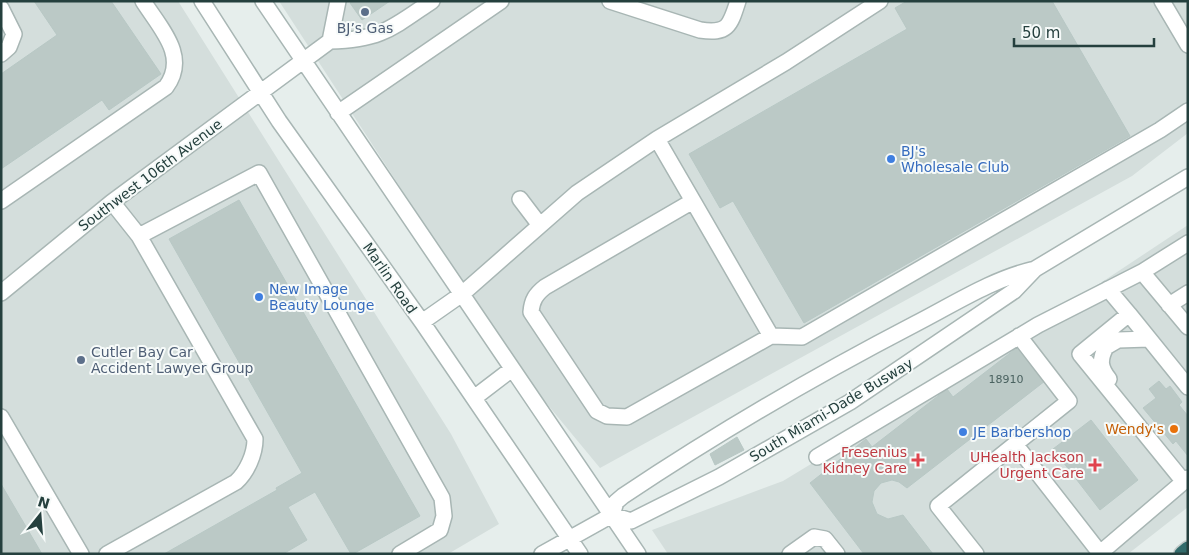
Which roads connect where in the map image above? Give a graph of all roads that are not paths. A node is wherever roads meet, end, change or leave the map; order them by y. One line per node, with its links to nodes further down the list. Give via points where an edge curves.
1 (142, 1): 23 (street, via 172,48 176,68 166,87)
2 (202, 1): 16 (street, Marlin Road)
3 (263, 1): 15 (street)
4 (338, 1): 12 (street)
5 (432, 1): 12 (street, via 385,33 360,40)
6 (501, 1): 18 (street)
7 (610, 1): 8 (street, via 712,32 722,31 729,24)
8 (738, 1)
9 (880, 1): 19 (street)
10 (1162, 1): 13 (street)
11 (1, 8): 14 (street, via 14,34 10,47)
12 (330, 41): 15 (street, Southwest 106th Avenue)
13 (1188, 45)
14 (1, 54)
15 (302, 61): 16 (street, Southwest 106th Avenue); 18 (street)
16 (260, 92): 24 (street, Southwest 106th Avenue); 36 (street, Marlin Road)
17 (1188, 111): 38 (street, via 802,337)
18 (338, 112): 33 (street)
19 (657, 139): 22 (street); 25 (street, via 576,193)
20 (1188, 177): 28 (street, South Miami-Dade Busway)
21 (520, 199): 25 (street)
22 (693, 201): 38 (street); 38 (street, via 545,286 534,298 531,312 597,411 617,418 627,417)
23 (1, 202)
24 (112, 202): 26 (street); 31 (street, Southwest 106th Avenue)
25 (539, 224): 33 (street)
26 (139, 236): 54 (street, via 255,445 245,472 236,482); 55 (street, via 259,173 442,498 444,516 440,530)
27 (1188, 243): 29 (street)
28 (1035, 269): 49 (street, South Miami-Dade Busway, via 1009,275 890,337 723,431 623,496 616,502); 49 (street, South Miami-Dade Busway, via 1014,291 850,402 719,477 650,512 631,521)
29 (1142, 272): 30 (street); 34 (street)
30 (1108, 289): 35 (street); 39 (street)
31 (1, 293)
32 (1188, 293): 34 (street)
33 (462, 294): 36 (street); 41 (street)
34 (1169, 305): 37 (street)
35 (1129, 314): 40 (street); 47 (street, via 1080,354)
36 (422, 322): 43 (street, Marlin Road)
37 (1188, 327)
38 (771, 336)
39 (1019, 336): 45 (street, via 1069,400); 46 (street)
40 (1149, 339): 42 (street); 47 (street, via 1112,342 1100,363 1103,372 1165,448)
41 (512, 369): 43 (street); 49 (street)
42 (1188, 387)
43 (474, 398): 50 (street, Marlin Road)
44 (1, 417): 53 (street)
45 (1015, 444): 52 (street); 61 (street, via 938,506)
46 (816, 457)
47 (1169, 463): 48 (street)
48 (1186, 480): 52 (street)
49 (612, 515): 50 (street, South Miami-Dade Busway); 58 (street)
50 (569, 538): 56 (street, South Miami-Dade Busway); 57 (street, Marlin Road)
51 (1188, 549): 62 (highway)
52 (1099, 553)
53 (81, 554)
54 (107, 554)
55 (400, 554)
56 (542, 554)
57 (580, 554)
58 (638, 554)
59 (790, 554): 60 (street, via 814,537 824,539)
60 (837, 554)
61 (976, 554)
62 (1182, 554)

